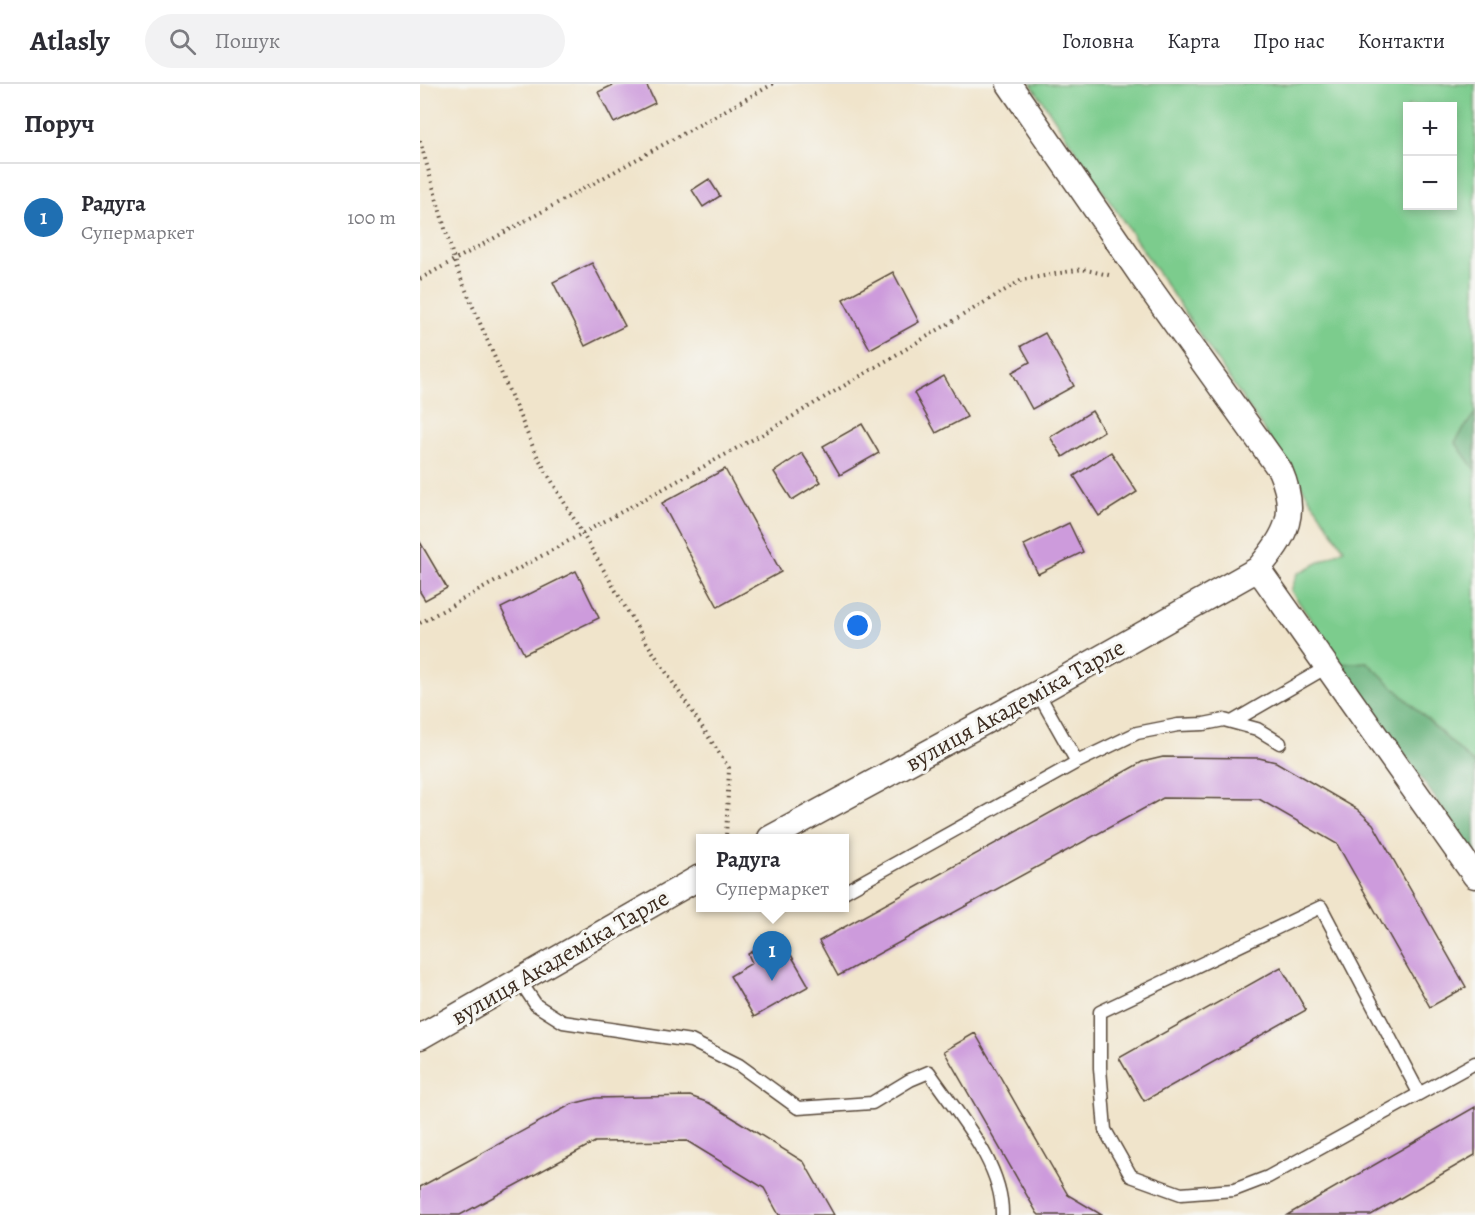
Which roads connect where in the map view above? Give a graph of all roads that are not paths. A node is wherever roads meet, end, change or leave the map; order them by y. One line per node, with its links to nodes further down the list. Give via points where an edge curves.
1 (1009, 84): 2 (street, via 1280,470 1291,507 1288,522)
2 (1258, 569): 3 (street); 4 (street, вулиця Академіка Тарле)
3 (1327, 667): 5 (lane); 9 (street)
4 (1038, 693): 7 (lane); 8 (street, вулиця Академіка Тарле)
5 (1232, 722): 6 (lane, via 1257,729); 7 (lane, via 1178,725 1137,733)
6 (1280, 743)
7 (1077, 762): 11 (lane)
8 (777, 834)
9 (1475, 876)
10 (696, 879): 12 (street, вулиця Академіка Тарле)
11 (849, 889)
12 (520, 981): 13 (street, вулиця Академіка Тарле); 16 (lane, via 536,1005 563,1022 691,1041 739,1065 798,1107 872,1103 929,1072 986,1153 1002,1199)
13 (420, 1037)
14 (1475, 1063): 15 (lane)
15 (1419, 1093): 15 (lane, via 1268,1177 1234,1190 1181,1194 1131,1176 1105,1130 1100,1012 1321,907)
16 (1002, 1215)

